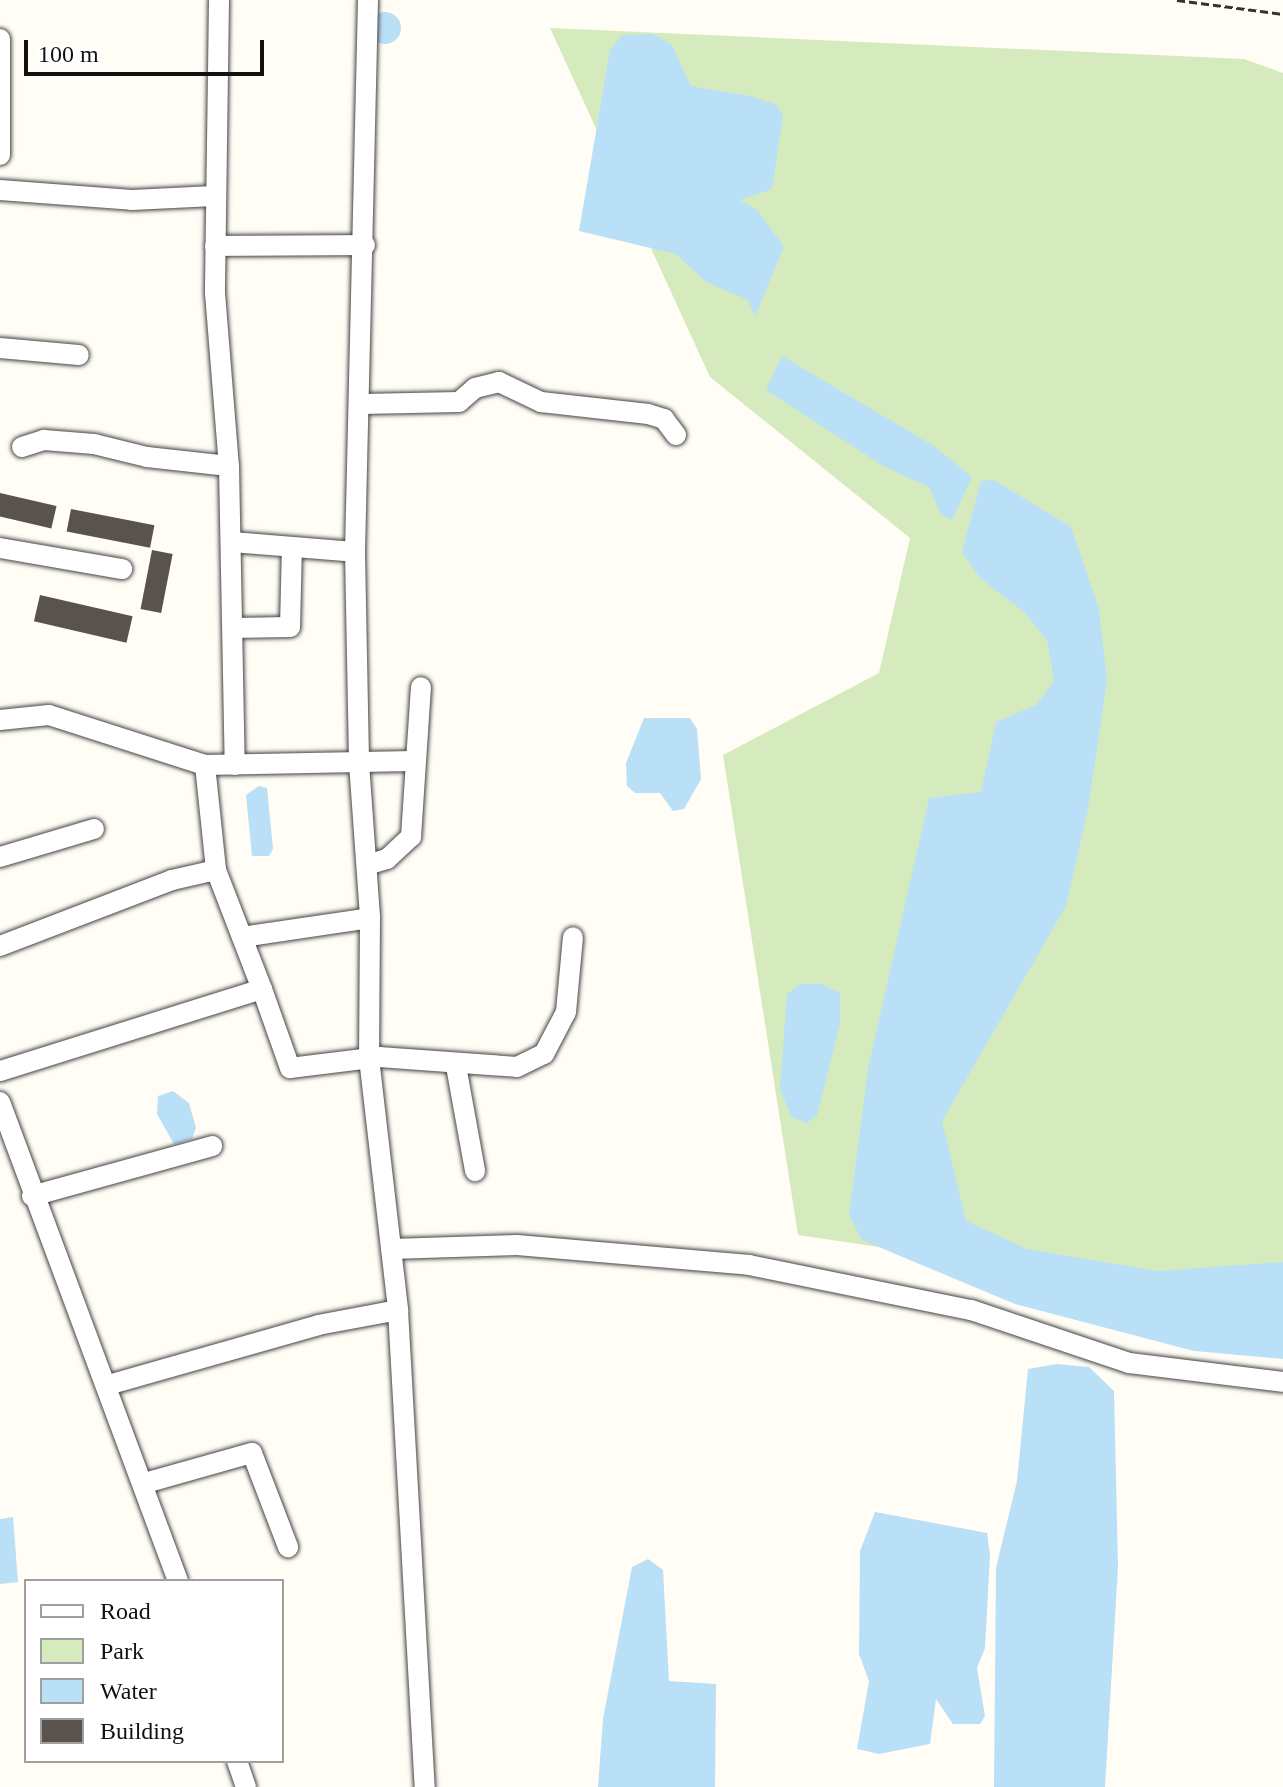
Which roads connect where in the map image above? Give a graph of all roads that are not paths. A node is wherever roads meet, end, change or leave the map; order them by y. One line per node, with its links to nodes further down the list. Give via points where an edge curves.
1 (219, 0): 6 (street)
2 (368, 0): 7 (street)
3 (0, 39): 4 (street)
4 (0, 155)
5 (0, 190): 6 (street, via 123,200)
6 (214, 196): 8 (street)
7 (365, 245): 8 (street); 11 (street)
8 (215, 246): 14 (street)
9 (0, 348): 10 (street)
10 (79, 355)
11 (362, 404): 12 (street, via 459,402 475,388 499,382 541,402 648,414 664,419); 18 (street)
12 (676, 435)
13 (22, 447): 14 (street, via 44,440 94,444 147,457)
14 (229, 466): 15 (street)
15 (232, 542): 16 (street); 20 (street)
16 (292, 547): 18 (street); 20 (street, via 290,627)
17 (0, 548): 19 (street)
18 (355, 552): 24 (street)
19 (122, 569)
20 (233, 628): 26 (street)
21 (421, 687): 23 (street)
22 (0, 720): 25 (street, via 49,715)
23 (413, 761): 24 (street); 29 (street, via 411,837 387,859)
24 (359, 763): 26 (street); 29 (street)
25 (205, 765): 26 (street); 30 (street)
26 (235, 765)
27 (94, 829): 28 (street)
28 (0, 857)
29 (367, 865): 31 (street)
30 (216, 870): 32 (street); 34 (street, via 172,880)
31 (370, 918): 32 (street); 36 (street)
32 (242, 937): 35 (street)
33 (573, 937): 37 (street, via 571,996 544,1054 517,1067)
34 (0, 946)
35 (262, 989): 36 (street, via 290,1068); 38 (street)
36 (369, 1058): 37 (street); 43 (street)
37 (456, 1066): 41 (street)
38 (0, 1071)
39 (0, 1102): 42 (street)
40 (212, 1146): 42 (street)
41 (475, 1171)
42 (32, 1196): 46 (street)
43 (391, 1249): 44 (street); 45 (street, via 517,1245 749,1265 971,1310 1129,1363)
44 (398, 1310): 46 (street, via 318,1325); 52 (street)
45 (1283, 1382)
46 (108, 1385): 47 (street)
47 (145, 1483): 48 (street, via 252,1453); 49 (street)
48 (288, 1547)
49 (177, 1579)
50 (238, 1763): 51 (street)
51 (246, 1787)
52 (425, 1787)

